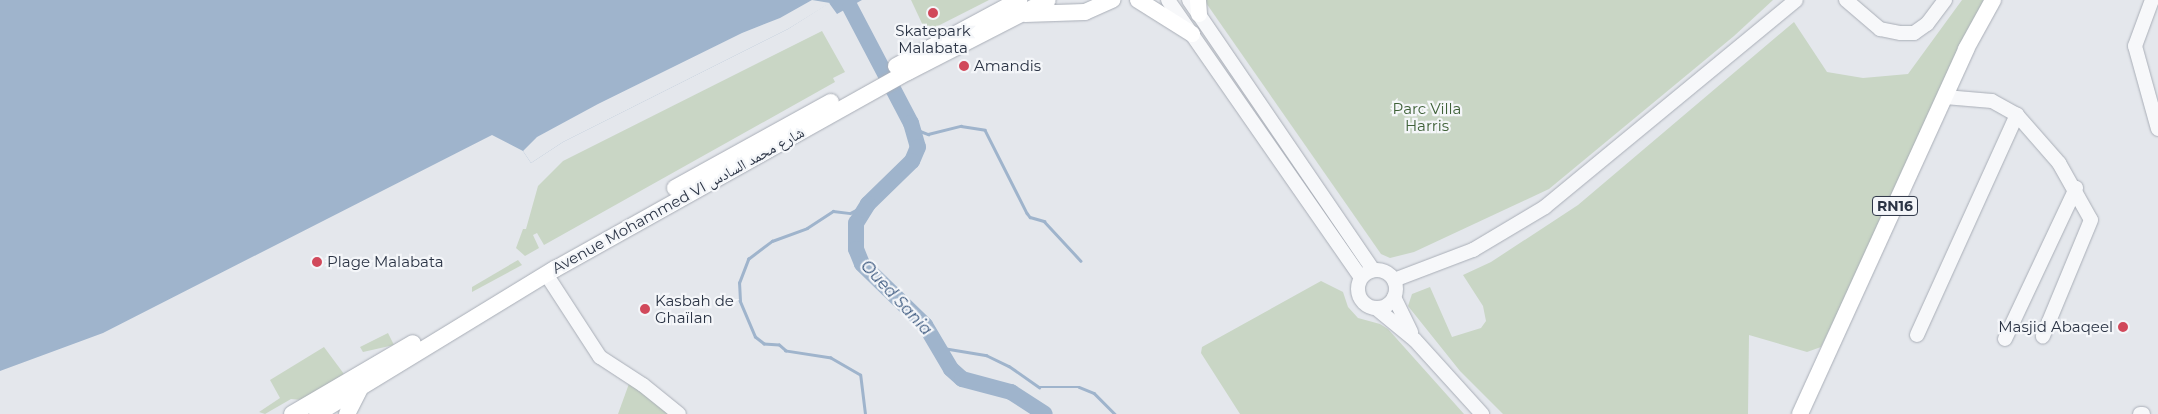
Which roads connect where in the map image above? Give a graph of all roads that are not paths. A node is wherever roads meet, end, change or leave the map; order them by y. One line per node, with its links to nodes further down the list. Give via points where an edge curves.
1 (1019, 0): 14 (main road, Avenue Mohammed VI شارع محمد السادس)
2 (1048, 0): 12 (main road, Avenue Mohammed VI شارع محمد السادس)
3 (1112, 0): 12 (main road, via 1085,12)
4 (1138, 0): 13 (main road)
5 (1168, 0): 13 (street)
6 (1796, 0): 22 (street, via 1545,207 1473,250)
7 (1846, 0): 8 (street, via 1880,29 1901,33 1914,33 1927,24)
8 (1945, 0)
9 (1994, 0): 16 (main road, RN16)
10 (2152, 0): 18 (street, via 2135,46)
11 (1195, 4): 21 (street)
12 (1015, 16): 14 (main road, Avenue Mohammed VI شارع محمد السادس)
13 (1192, 34): 21 (street)
14 (905, 68): 15 (main road, Avenue Mohammed VI شارع محمد السادس)
15 (871, 87): 20 (main road, Avenue Mohammed VI شارع محمد السادس); 31 (main road, Avenue Mohammed VI شارع محمد السادس, via 550,260)
16 (1945, 97): 17 (street, via 1992,101); 35 (main road, RN16)
17 (2017, 115): 19 (street, via 2049,150); 25 (street)
18 (2158, 129)
19 (2076, 188): 26 (street, via 2092,224); 27 (street)
20 (546, 274): 29 (main road, Avenue Mohammed VI شارع محمد السادس); 33 (street, via 600,357)
21 (1367, 274): 22 (street, via 1386,272); 24 (street, via 1357,291 1360,300)
22 (1394, 280): 23 (street)
23 (1394, 297): 24 (street, via 1385,306); 28 (street)
24 (1376, 308): 28 (street)
25 (1916, 335)
26 (2043, 336)
27 (2005, 339)
28 (1415, 340): 34 (street)
29 (361, 387): 30 (main road); 32 (main road, Avenue Mohammed VI شارع محمد السادس)
30 (350, 413)
31 (292, 414)
32 (317, 414)
33 (679, 414)
34 (1482, 414)
35 (1800, 414)

